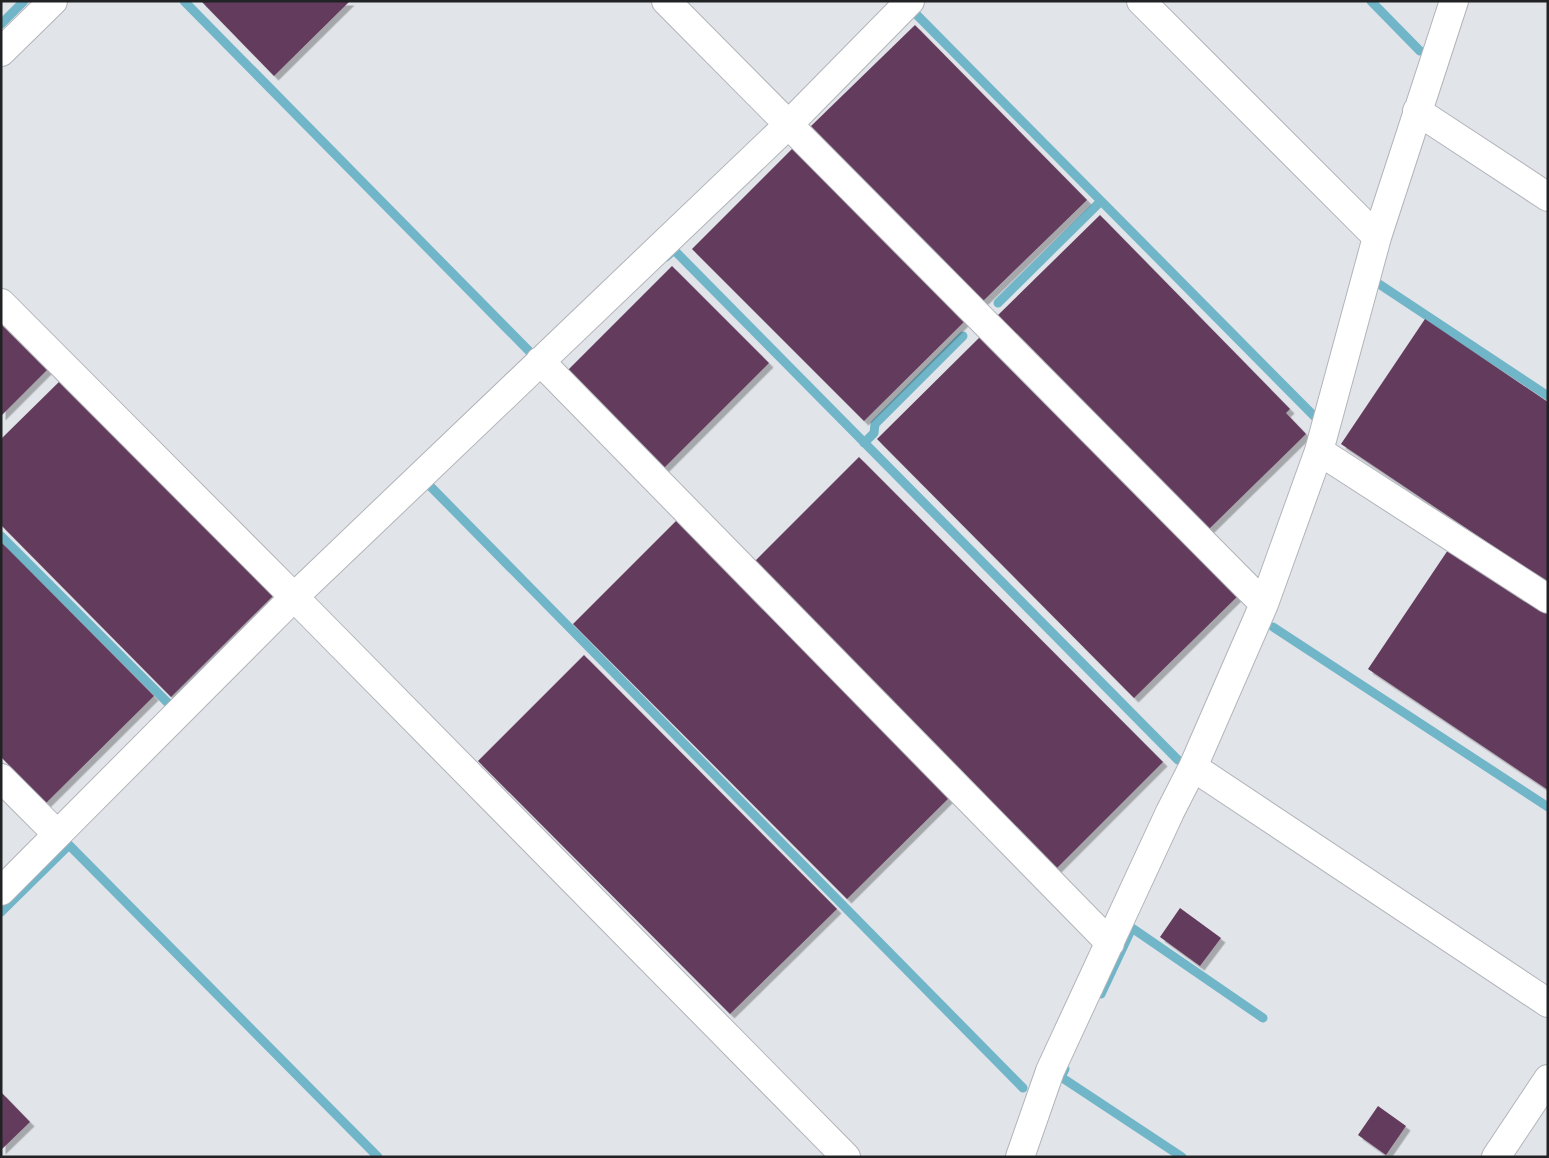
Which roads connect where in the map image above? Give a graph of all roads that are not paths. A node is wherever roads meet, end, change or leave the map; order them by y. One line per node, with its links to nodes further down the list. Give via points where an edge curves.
1 (53, 1): 6 (street)
2 (666, 1): 8 (street)
3 (910, 1): 8 (street)
4 (1141, 1): 10 (street)
5 (1454, 1): 7 (street)
6 (1, 52)
7 (1418, 111): 9 (street); 10 (street)
8 (789, 124): 12 (street); 16 (street)
9 (1548, 197)
10 (1377, 238): 13 (street)
11 (1, 303): 14 (street)
12 (540, 361): 14 (street); 21 (street)
13 (1319, 451): 15 (street); 16 (street)
14 (294, 597): 19 (street); 24 (street)
15 (1548, 599)
16 (1264, 604): 17 (street)
17 (1193, 767): 21 (street); 22 (street)
18 (1, 778): 19 (street)
19 (57, 834): 20 (street)
20 (1, 891)
21 (1110, 943): 25 (street, via 1050,1071)
22 (1548, 1003)
23 (1548, 1080): 26 (street)
24 (846, 1157)
25 (1020, 1157)
26 (1496, 1157)

